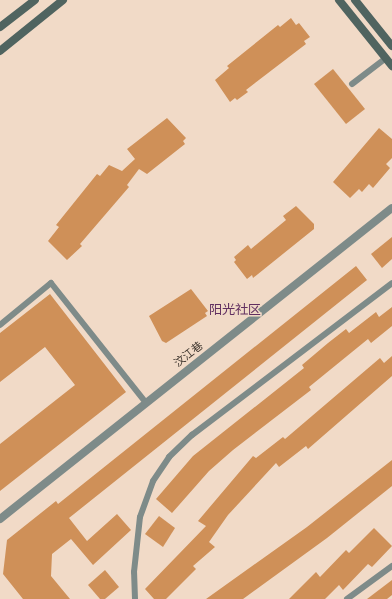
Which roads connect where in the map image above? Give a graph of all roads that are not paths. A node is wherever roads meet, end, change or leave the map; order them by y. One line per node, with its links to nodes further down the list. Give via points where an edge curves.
1 (35, 0): 5 (street)
2 (63, 0): 7 (street)
3 (339, 0): 8 (street)
4 (355, 0): 6 (street)
5 (0, 27)
6 (392, 46)
7 (0, 51)
8 (386, 58): 9 (street); 10 (lane)
9 (392, 66)
10 (352, 84)
11 (392, 208): 14 (street, 汶江巷)
12 (392, 284): 17 (lane, via 192,436 169,457 153,481 140,517 134,572)
13 (0, 325): 14 (lane, via 51,283)
14 (146, 403): 15 (street, 汶江巷)
15 (0, 519)
16 (392, 566): 18 (lane)
17 (135, 599)
18 (347, 599)

